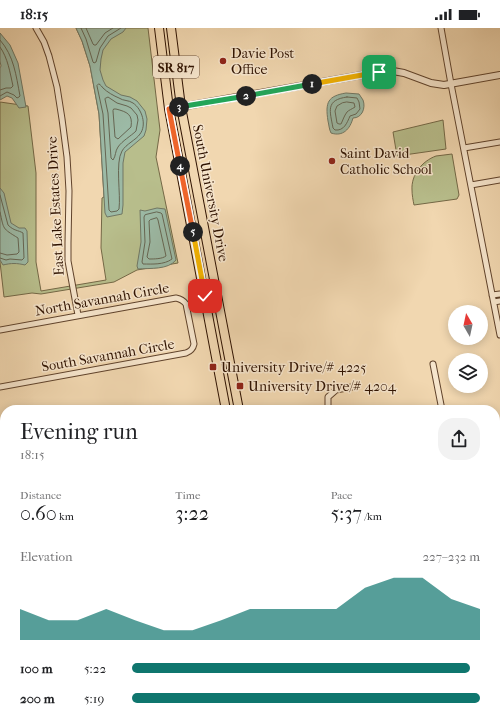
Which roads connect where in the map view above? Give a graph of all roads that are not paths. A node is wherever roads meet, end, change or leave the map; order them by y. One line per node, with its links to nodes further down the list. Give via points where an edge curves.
1 (36, 28): 19 (street, East Lake Estates Drive, via 49,56 62,119 69,191 68,262)
2 (158, 28): 8 (main road, South University Drive / SR 817)
3 (171, 28): 7 (main road, South University Drive / SR 817)
4 (442, 28): 6 (street)
5 (500, 75): 6 (street)
6 (451, 84): 7 (street, via 431,83 393,71 379,72); 10 (street)
7 (181, 107): 8 (street); 13 (main road, South University Drive / SR 817)
8 (169, 109): 14 (main road, South University Drive / SR 817)
9 (500, 142): 10 (street)
10 (464, 148): 12 (street)
11 (500, 180): 12 (street)
12 (471, 185): 16 (street)
13 (211, 264): 14 (main road); 24 (main road, South University Drive / SR 817)
14 (199, 266): 25 (main road, South University Drive / SR 817)
15 (500, 294): 16 (street)
16 (492, 295): 18 (street)
17 (500, 301): 18 (street)
18 (494, 302): 22 (street)
19 (78, 315): 20 (street, North Savannah Circle, via 180,298 186,304); 21 (street, North Savannah Circle)
20 (190, 323): 27 (street, South Savannah Circle, via 194,344 191,351 186,353)
21 (0, 330)
22 (500, 335)
23 (433, 364): 31 (street)
24 (231, 368): 25 (main road); 29 (main road, South University Drive / SR 817)
25 (219, 370): 28 (main road, South University Drive / SR 817)
26 (357, 386): 30 (street, via 336,390 328,397)
27 (0, 387)
28 (225, 405)
29 (238, 405)
30 (328, 405)
31 (441, 405)

